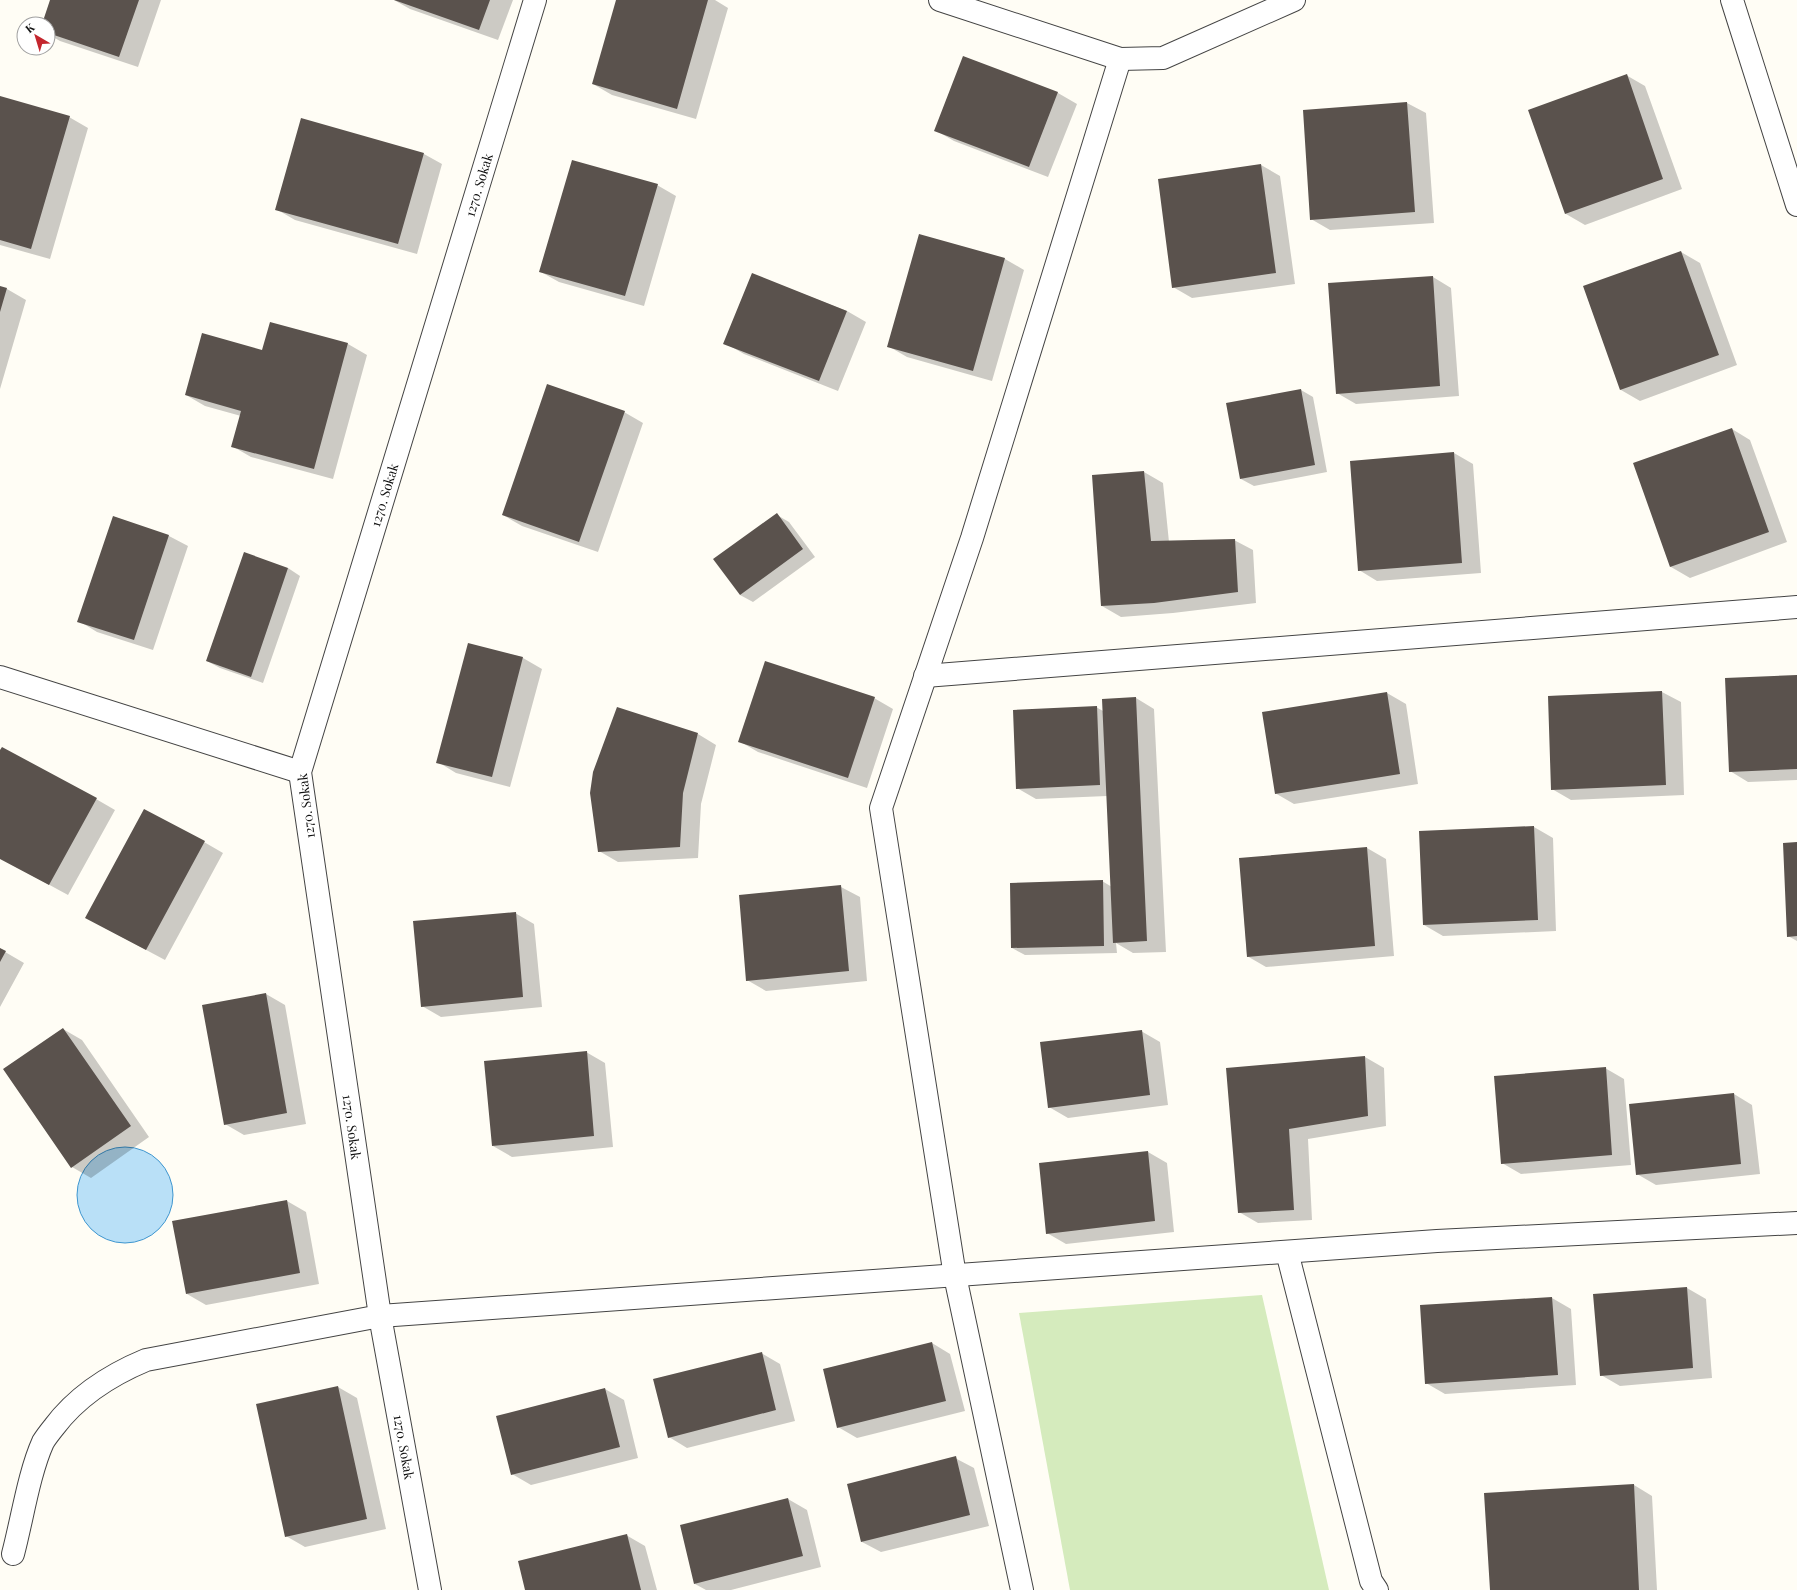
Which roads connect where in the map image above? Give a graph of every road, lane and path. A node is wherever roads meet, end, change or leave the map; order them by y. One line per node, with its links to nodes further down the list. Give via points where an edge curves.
1 (535, 0): 10 (street, 1270. Sokak)
2 (940, 0): 5 (street)
3 (1294, 0): 5 (street, via 1163,58)
4 (1732, 0): 6 (street)
5 (1120, 59): 8 (street, via 972,538)
6 (1797, 205)
7 (1797, 607): 8 (street)
8 (925, 676): 13 (street, via 881,808)
9 (0, 677): 10 (street)
10 (300, 772): 14 (street, 1270. Sokak)
11 (1797, 1223): 12 (street, via 1437,1241)
12 (1287, 1252): 13 (street); 18 (street, via 1371,1581)
13 (955, 1276): 14 (street); 17 (street)
14 (380, 1316): 15 (street, via 146,1360 103,1381 62,1416 44,1441 35,1464); 16 (street, 1270. Sokak)
15 (14, 1554)
16 (430, 1590)
17 (1022, 1590)
18 (1378, 1590)

